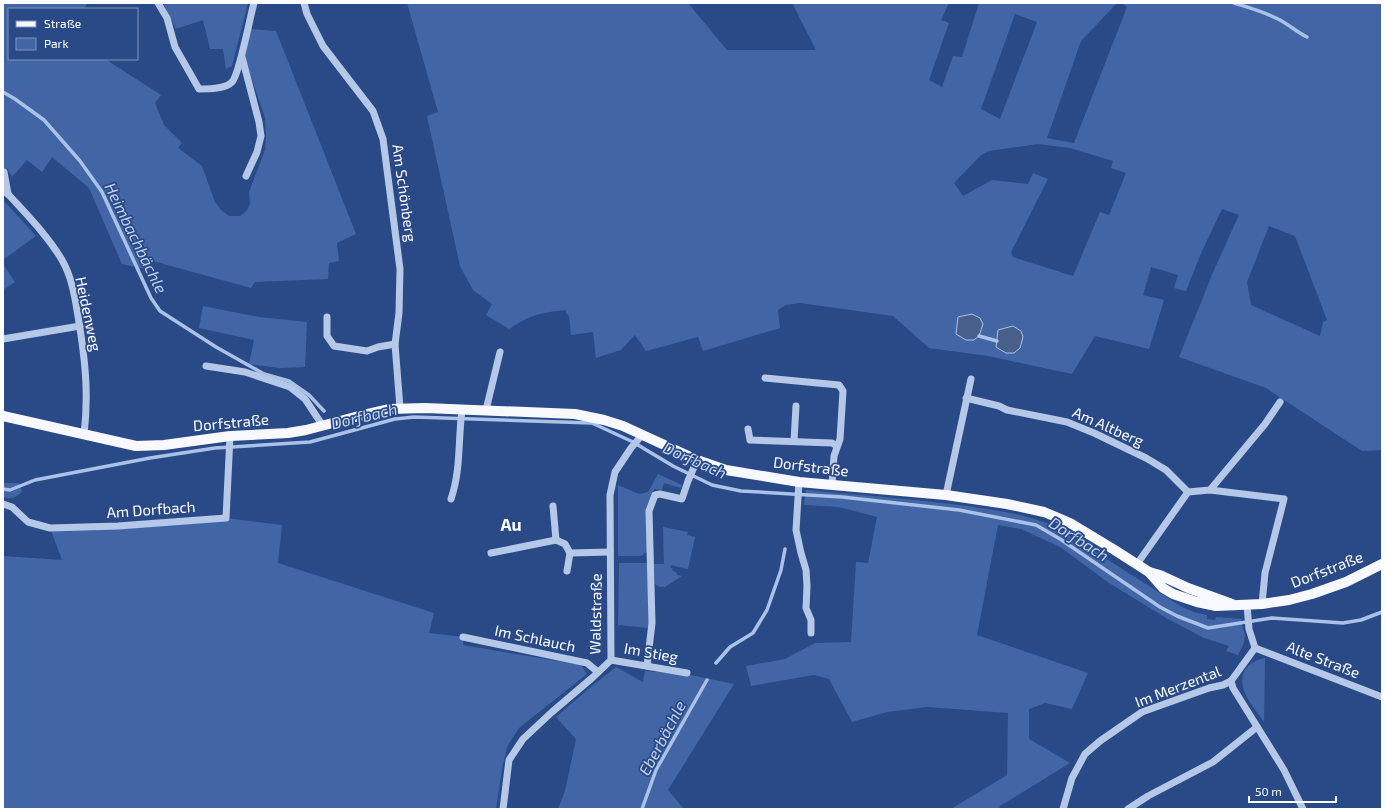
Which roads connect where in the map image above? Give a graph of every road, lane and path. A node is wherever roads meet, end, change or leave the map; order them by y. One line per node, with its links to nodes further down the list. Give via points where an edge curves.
1 (158, 3): 4 (street, via 166,18 175,47 199,89 212,89 233,81)
2 (254, 3): 4 (street)
3 (304, 3): 11 (street, Am Schönberg, via 323,46 373,111 383,139 400,269)
4 (241, 55): 6 (street, via 259,122 260,136 257,152)
5 (4, 172): 7 (street, Heidenweg)
6 (246, 176)
7 (5, 192): 9 (street, Heidenweg, via 50,241 63,261 74,294)
8 (327, 317): 11 (street, via 327,336 334,346 367,351)
9 (80, 326): 10 (street); 25 (street, Heidenweg, via 87,380)
10 (3, 340)
11 (395, 344): 19 (street, Am Schönberg)
12 (500, 352): 20 (street)
13 (206, 366): 23 (street, via 245,372 290,387 306,400)
14 (765, 378): 29 (street, via 839,385 843,391 840,439)
15 (971, 379): 16 (street)
16 (966, 398): 34 (street, Am Altberg, via 1007,410 1068,422 1094,433 1166,470); 35 (street)
17 (1280, 402): 33 (street)
18 (796, 406): 28 (street)
19 (400, 408): 21 (main road, Dorfstraße); 23 (main road, Dorfstraße)
20 (486, 410): 21 (main road, Dorfstraße); 26 (main road, Dorfstraße, via 575,414 604,420)
21 (462, 412): 36 (street, via 460,457)
22 (3, 416): 25 (main road, Dorfstraße)
23 (323, 426): 27 (main road, Dorfstraße)
24 (748, 429): 28 (street, via 750,440)
25 (84, 435): 27 (main road, Dorfstraße, via 136,446)
26 (640, 436): 30 (main road, Dorfstraße); 40 (street, Waldstraße, via 615,472 610,495)
27 (229, 440): 37 (street, Am Dorfbach, via 226,518 50,528 28,522 12,507)
28 (794, 440): 29 (street, via 832,443)
29 (837, 446): 31 (street)
30 (698, 460): 32 (main road, Dorfstraße, via 726,470); 52 (street, via 682,499 656,495 650,511 652,623)
31 (832, 485): 32 (main road, Dorfstraße); 35 (main road, Dorfstraße)
32 (799, 486): 48 (street, via 796,530 806,570 806,608 811,620)
33 (1210, 490): 34 (street); 46 (street, via 1284,499 1264,573)
34 (1188, 492): 43 (street)
35 (946, 495): 43 (main road, Dorfstraße, via 1044,512 1070,523)
36 (451, 499)
37 (3, 504)
38 (553, 506): 39 (street)
39 (556, 540): 41 (street); 42 (street, via 565,544)
40 (610, 552): 42 (street); 51 (street, Waldstraße)
41 (491, 553)
42 (570, 553): 45 (street)
43 (1137, 564): 47 (main road, Dorfstraße, via 1149,572 1188,588)
44 (1382, 564): 46 (main road, Dorfstraße, via 1346,582 1312,594)
45 (567, 571)
46 (1262, 604): 47 (main road, Dorfstraße)
47 (1247, 609): 50 (street)
48 (811, 633)
49 (463, 637): 53 (street, Im Schlauch, via 587,663)
50 (1255, 648): 55 (street); 56 (street, Alte Straße)
51 (611, 660): 52 (street, Im Stieg); 53 (street, Waldstraße)
52 (647, 666): 54 (street, Im Stieg)
53 (598, 672): 58 (street, Waldstraße, via 523,739 509,760)
54 (686, 673)
55 (1232, 680): 57 (street, via 1237,696); 59 (street, Im Merzental, via 1142,712 1100,741 1085,754 1072,778)
56 (1382, 697)
57 (1257, 728): 60 (street, via 1213,762); 61 (street, via 1284,770)
58 (503, 809)
59 (1063, 809)
60 (1128, 809)
61 (1303, 809)

